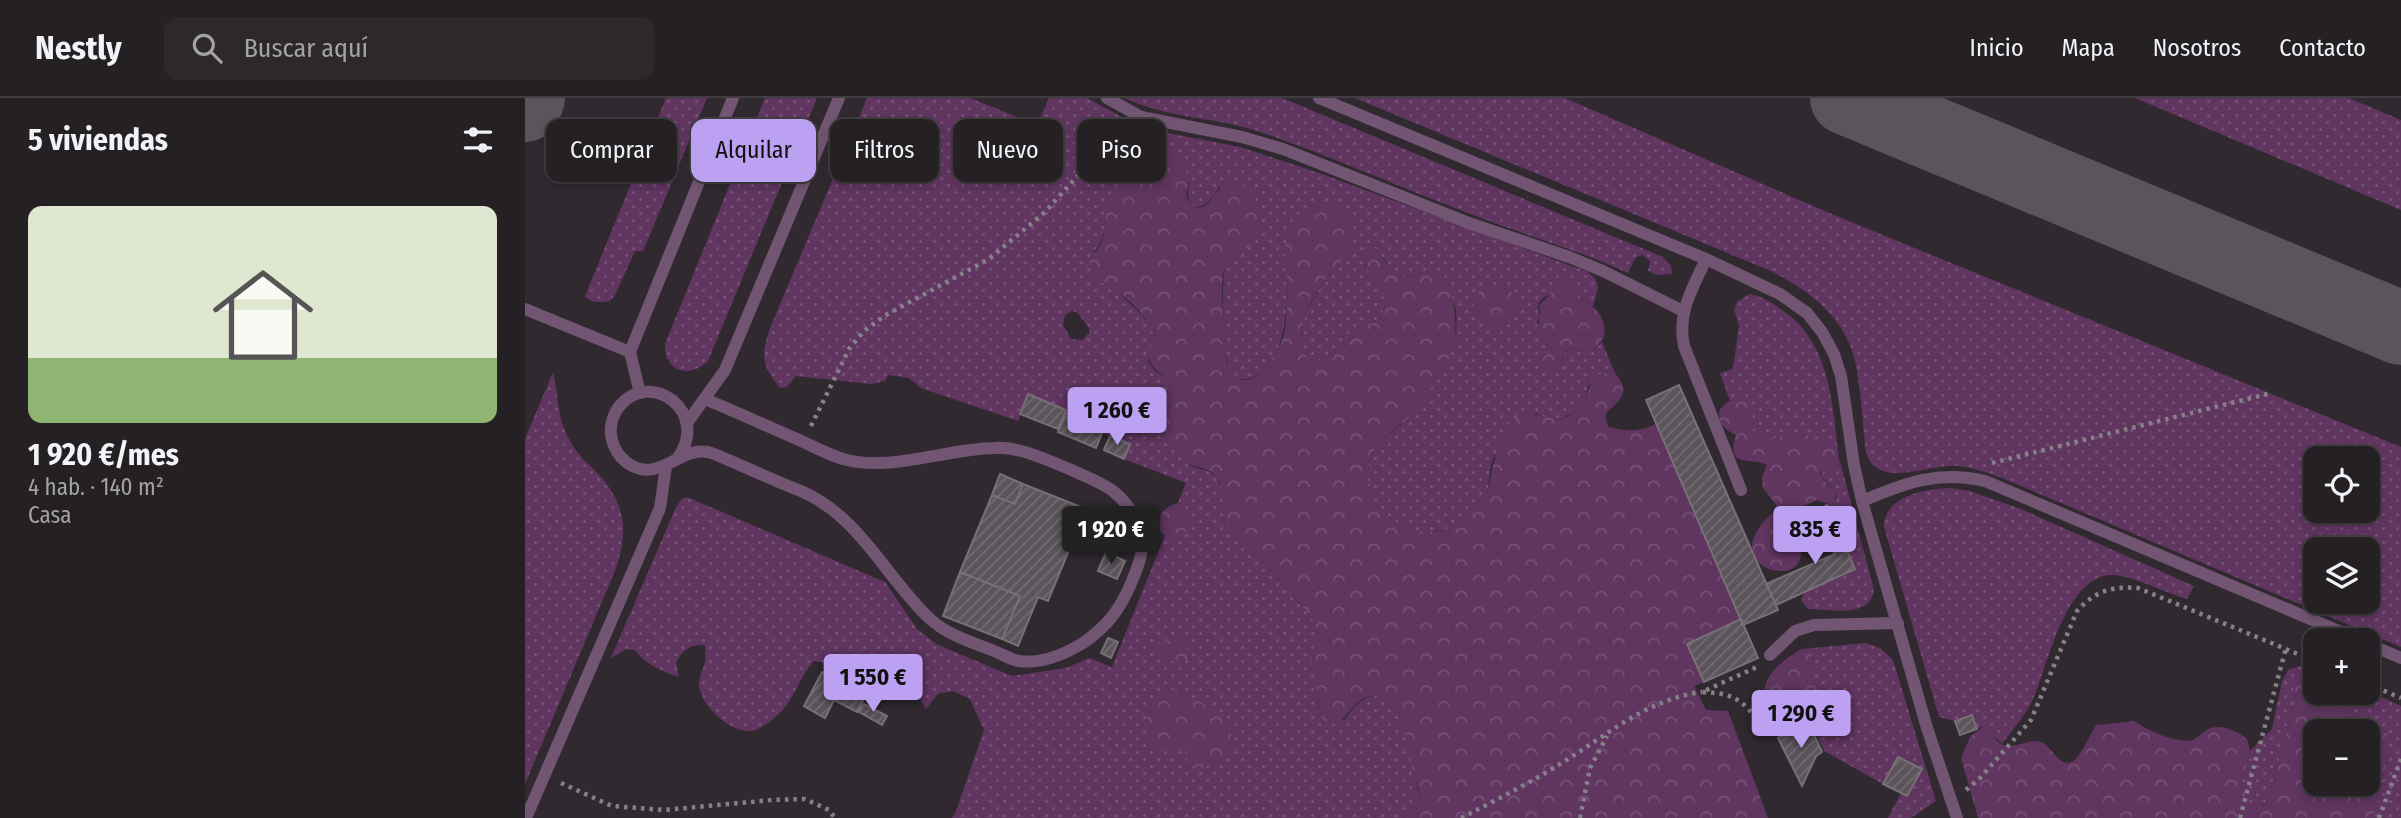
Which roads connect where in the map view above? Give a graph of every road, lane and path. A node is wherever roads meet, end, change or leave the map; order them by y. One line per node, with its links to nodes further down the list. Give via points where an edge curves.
1 (733, 98): 13 (lane)
2 (839, 98): 16 (lane, via 725,370)
3 (1107, 98): 7 (lane)
4 (1319, 98): 10 (lane)
5 (1098, 111): 6 (path)
6 (1098, 119)
7 (1149, 119)
8 (1166, 123): 12 (lane, via 1283,149 1469,223 1570,257)
9 (1077, 177): 18 (path, via 1045,212 989,259 864,331 849,349)
10 (1706, 259): 12 (lane); 22 (lane, via 1780,294 1807,313 1822,332 1841,376)
11 (525, 309): 13 (lane)
12 (1683, 311): 21 (lane, via 1684,346)
13 (630, 352): 14 (lane)
14 (641, 393): 17 (lane, via 665,395 683,411); 19 (lane, via 619,407 610,431 613,444 629,464 641,469 654,470)
15 (2271, 393): 20 (path)
16 (705, 399): 17 (lane); 18 (lane)
17 (687, 423): 19 (lane, via 684,448)
18 (803, 441): 19 (lane, via 845,459 872,464 995,448 1021,451 1099,483 1132,512 1143,540 1123,603 1107,624 1077,647 1059,656 1019,661 951,635 929,619 845,519 821,500 706,451)
19 (672, 462): 37 (lane, via 660,508)
20 (1980, 466)
21 (1741, 490)
22 (1862, 501): 23 (lane); 24 (lane, via 1894,487 1940,476 1985,481)
23 (1898, 623): 27 (lane, via 1814,625 1795,631); 38 (lane)
24 (2332, 628)
25 (2286, 648): 28 (path); 38 (path, via 2138,588 2101,591 2077,611 2031,720 1980,778); 44 (path)
26 (2380, 649): 29 (lane)
27 (1770, 655)
28 (2303, 656)
29 (2401, 658)
30 (1760, 665): 32 (path)
31 (2380, 689): 33 (path)
32 (1702, 692): 34 (path, via 1730,695); 35 (path, via 1658,702)
33 (2401, 698)
34 (1751, 712)
35 (1609, 732): 41 (path); 42 (path, via 1590,768)
36 (2401, 759): 45 (path)
37 (544, 776): 39 (lane); 40 (path, via 612,806 664,810 805,799)
38 (1952, 802): 43 (lane)
39 (526, 818)
40 (835, 818)
41 (1461, 818)
42 (1580, 818)
43 (1957, 818)
44 (2240, 818)
45 (2379, 818)

